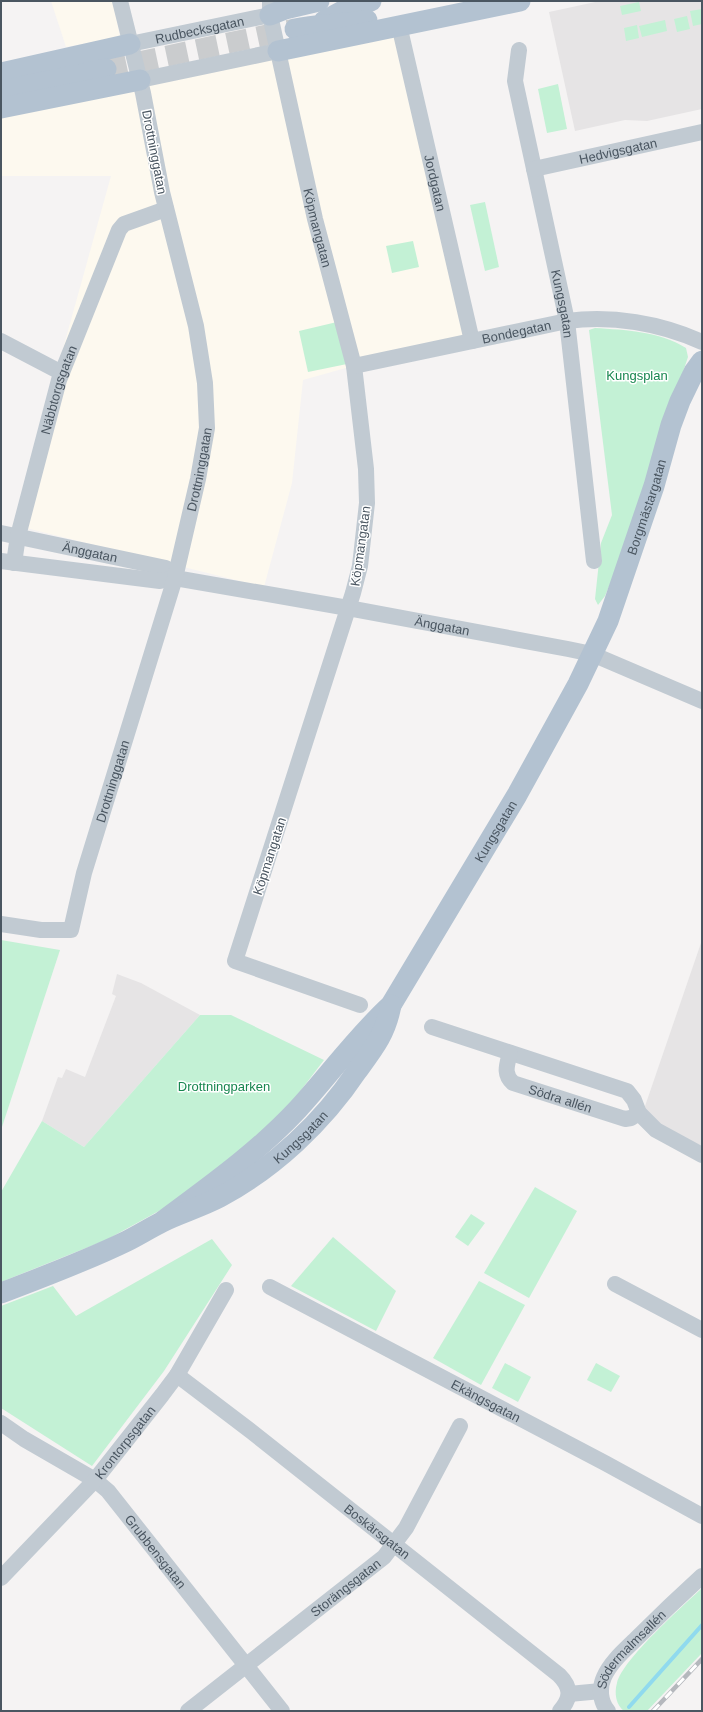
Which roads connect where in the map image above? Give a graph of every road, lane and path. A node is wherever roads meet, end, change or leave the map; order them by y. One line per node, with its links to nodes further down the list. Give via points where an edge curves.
1 (120, 1): 10 (street, Drottninggatan)
2 (319, 1): 6 (main road, via 285,9)
3 (371, 1): 7 (main road, via 348,8)
4 (452, 1): 7 (main road, via 353,23)
5 (520, 1): 8 (main road)
6 (270, 8): 10 (street, Rudbecksgatan); 12 (street, Köpmangatan)
7 (318, 24): 9 (main road)
8 (399, 25): 12 (main road); 23 (street, Jordgatan)
9 (295, 29)
10 (130, 44): 14 (main road); 15 (street, Drottninggatan)
11 (519, 50): 19 (street, Kungsgatan, via 515,81)
12 (278, 51): 15 (street); 26 (street, Köpmangatan, via 315,219)
13 (106, 69): 16 (main road)
14 (1, 73)
15 (140, 80): 17 (main road); 20 (street, Drottninggatan)
16 (1, 91)
17 (1, 108)
18 (702, 132): 19 (street, Hedvigsgatan)
19 (534, 168): 21 (street, Kungsgatan)
20 (166, 209): 27 (street, Näbbtorgsgatan, via 124,224 119,230); 32 (street, Drottninggatan, via 196,326 207,408 207,428 201,466)
21 (567, 321): 23 (street, Bondegatan); 24 (street, Bondegatan, via 589,318 649,324); 30 (street, Kungsgatan)
22 (1, 341): 27 (street)
23 (472, 341): 26 (street, Bondegatan)
24 (702, 342)
25 (702, 361): 34 (main road, Borgmästargatan, via 680,401 608,621)
26 (354, 366): 33 (street, Köpmangatan, via 366,469 366,503 360,566)
27 (62, 372): 29 (street, Näbbtorgsgatan)
28 (1, 533): 29 (street, Änggatan)
29 (18, 536): 31 (street, Näbbtorgsgatan); 32 (street, Änggatan, via 166,568)
30 (594, 561)
31 (8, 562): 32 (street, Änggatan, via 160,581)
32 (175, 578): 33 (street, Änggatan); 36 (street, Drottninggatan, via 84,873 71,930 41,930)
33 (348, 608): 34 (street, Änggatan); 37 (street, Köpmangatan, via 235,961)
34 (592, 654): 35 (street, Änggatan); 45 (main road, Kungsgatan, via 517,795 391,1005 373,1021 298,1108 266,1141 234,1168 163,1221 73,1265)
35 (702, 700)
36 (1, 924)
37 (360, 1005)
38 (432, 1027): 39 (street)
39 (510, 1053): 40 (street, via 626,1091 634,1100); 40 (street, Södra allén, via 506,1070 507,1078 513,1083 626,1119)
40 (638, 1113): 41 (street, via 656,1130)
41 (702, 1155)
42 (615, 1284): 46 (street)
43 (270, 1287): 51 (street, Ekängsgatan)
44 (226, 1290): 47 (street, Krontorpsgatan)
45 (1, 1293)
46 (702, 1330)
47 (177, 1375): 50 (street, Krontorpsgatan); 52 (street, Boskärsgatan)
48 (1, 1423): 50 (street, Grubbensgatan, via 30,1443)
49 (460, 1426): 52 (street, Storängsgatan, via 406,1528)
50 (95, 1480): 54 (street, Krontorpsgatan); 55 (street, Grubbensgatan, via 108,1491)
51 (702, 1516)
52 (394, 1545): 55 (street, Storängsgatan, via 384,1557); 57 (street, Boskärsgatan, via 559,1675 569,1687)
53 (702, 1576): 56 (street, Södermalmsallén, via 618,1656 604,1676)
54 (1, 1578)
55 (246, 1667): 58 (street, Storängsgatan); 59 (street, Grubbensgatan)
56 (601, 1691): 57 (street, Södermalmsallén); 61 (street)
57 (569, 1694): 60 (street)
58 (188, 1711)
59 (282, 1711)
60 (560, 1711)
61 (608, 1711)

